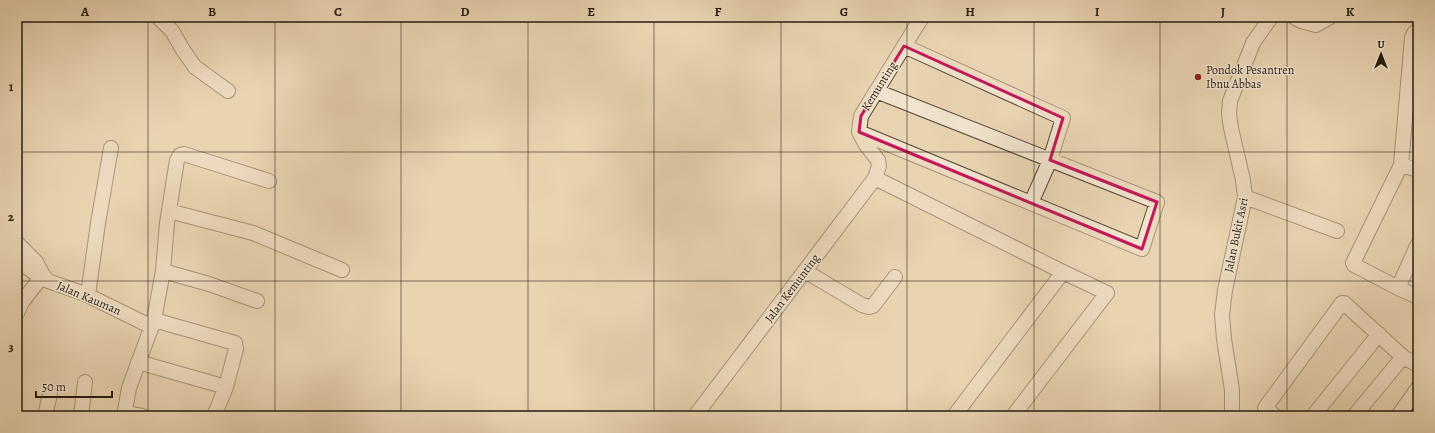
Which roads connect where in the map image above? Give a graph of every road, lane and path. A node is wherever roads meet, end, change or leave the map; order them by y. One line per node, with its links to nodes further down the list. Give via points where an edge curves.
1 (158, 17): 8 (street, via 172,31 195,67)
2 (922, 17): 7 (street, Kemunting)
3 (1271, 17): 17 (street, Jalan Bukit Asri, via 1253,43 1230,102 1231,128)
4 (1294, 17): 5 (street, via 1316,25)
5 (1330, 17)
6 (1418, 31): 13 (street, via 1412,38)
7 (904, 46): 9 (street, Kemunting); 12 (street, via 1064,118)
8 (228, 91)
9 (876, 91): 10 (street, Kemunting, via 861,116); 12 (street)
10 (859, 132): 15 (street, via 876,156 879,166); 18 (street)
11 (111, 148): 31 (street)
12 (1050, 160): 18 (street); 18 (street, via 1157,202 1142,249)
13 (1401, 165): 14 (street); 30 (street, via 1353,263)
14 (1418, 170)
15 (875, 178): 26 (street, Jalan Kemunting); 27 (street)
16 (269, 181): 19 (street, via 184,154 180,155)
17 (1245, 197): 20 (street); 52 (street, Jalan Bukit Asri, via 1222,315 1232,390)
18 (1031, 203)
19 (169, 211): 24 (street, via 253,233); 25 (street)
20 (1337, 230)
21 (17, 243): 28 (street, Jalan Kauman, via 36,262)
22 (1418, 244): 30 (street)
23 (17, 262): 28 (street)
24 (342, 270)
25 (163, 271): 33 (street); 35 (street)
26 (804, 271): 29 (street, via 869,308); 49 (street, Jalan Kemunting)
27 (1064, 272): 50 (street); 51 (street, via 1107,293)
28 (42, 276): 31 (street, Jalan Kauman, via 48,281); 34 (street, via 22,302)
29 (895, 276)
30 (1398, 288): 32 (street)
31 (88, 295): 35 (street, Jalan Kauman)
32 (1418, 298)
33 (257, 301)
34 (17, 313)
35 (153, 324): 38 (street); 41 (street, Jalan Kauman, via 234,343 236,349)
36 (1379, 334): 37 (street); 53 (street, via 1342,303 1265,408); 54 (street)
37 (1403, 357): 39 (street); 55 (street)
38 (138, 362): 41 (street); 44 (street)
39 (1418, 365)
40 (85, 382): 46 (street)
41 (226, 387): 48 (street)
42 (1418, 388): 56 (street)
43 (50, 394): 45 (street)
44 (124, 414): 47 (street)
45 (45, 416)
46 (81, 416)
47 (142, 416)
48 (214, 416)
49 (695, 416)
50 (954, 416)
51 (1013, 416)
52 (1232, 416)
53 (1275, 416)
54 (1313, 416)
55 (1354, 416)
56 (1398, 416)

